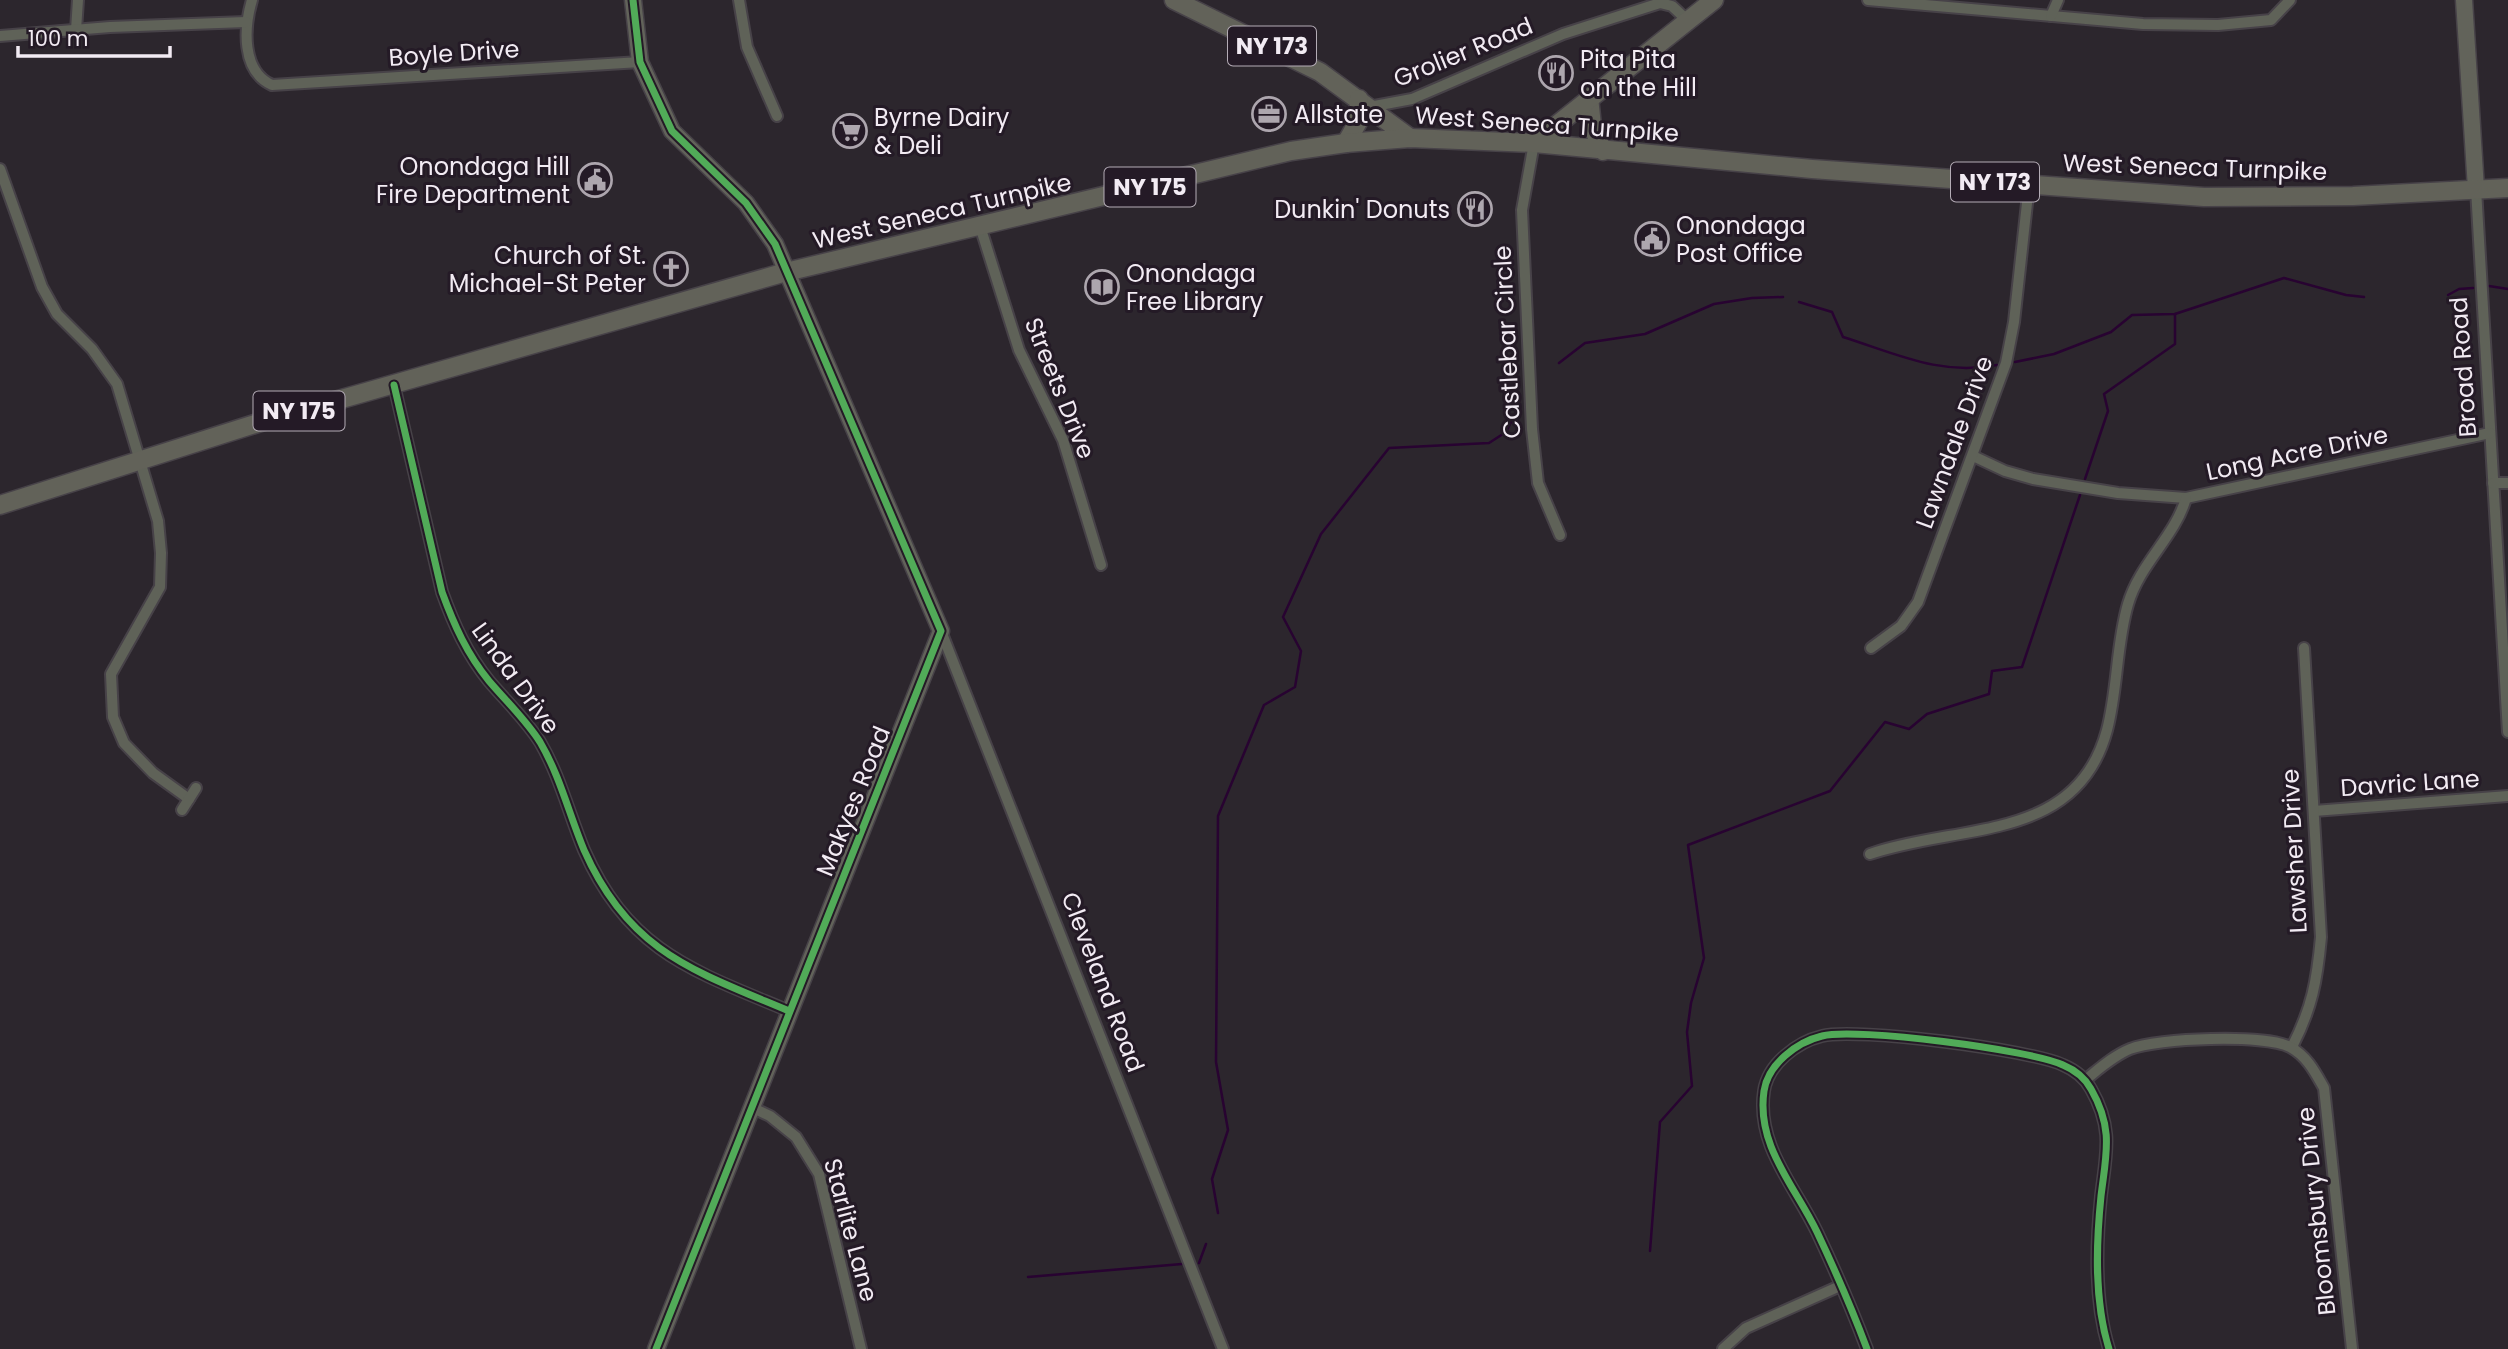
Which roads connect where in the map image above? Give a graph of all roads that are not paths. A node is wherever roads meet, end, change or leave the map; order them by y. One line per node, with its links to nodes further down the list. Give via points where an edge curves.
1 (78, 0): 14 (street)
2 (253, 0): 13 (street)
3 (632, 0): 16 (street)
4 (739, 0): 19 (street, via 747,47)
5 (1174, 0): 18 (main road, NY 173, via 1287,54)
6 (1714, 0): 12 (main road)
7 (1868, 0): 11 (street)
8 (2057, 0): 11 (street)
9 (2290, 0): 11 (street, via 2262,23 2143,24)
10 (2464, 0): 27 (street, Broad Road)
11 (2051, 16)
12 (1687, 19): 17 (main road); 18 (street, Grolier Road, via 1672,6 1660,3 1563,34 1412,99)
13 (246, 22): 14 (street); 16 (street, Boyle Drive, via 255,72 272,85)
14 (76, 30): 15 (street)
15 (0, 36)
16 (640, 62): 30 (street, via 672,131 746,203 775,244)
17 (1588, 97): 22 (main road); 23 (main road, via 1592,126)
18 (1364, 103): 20 (main road, NY 173); 21 (main road)
19 (777, 116)
20 (1410, 138): 21 (main road, West Seneca Turnpike / NY 175); 22 (main road, West Seneca Turnpike / NY 173)
21 (1346, 143): 29 (main road, West Seneca Turnpike / NY 175, via 1292,151)
22 (1534, 143): 23 (main road, West Seneca Turnpike / NY 173); 39 (street, Castlebar Circle, via 1522,210 1532,429 1538,483)
23 (1604, 151): 25 (main road, West Seneca Turnpike / NY 173)
24 (0, 169): 28 (street)
25 (2029, 185): 27 (main road, West Seneca Turnpike / NY 173, via 2264,198); 33 (street, Lawndale Drive, via 2006,363)
26 (2508, 188): 27 (main road, West Seneca Turnpike / NY 173)
27 (2476, 190): 32 (street, Broad Road)
28 (4, 195): 34 (street, via 57,314 92,349 117,384)
29 (980, 226): 30 (main road, West Seneca Turnpike / NY 175); 40 (street, Streets Drive, via 1019,350 1063,440)
30 (786, 272): 31 (main road, West Seneca Turnpike / NY 175); 41 (street)
31 (394, 385): 34 (main road, West Seneca Turnpike / NY 175); 51 (street, Linda Drive, via 453,624 488,679 548,755 579,839 613,903 642,936 673,959)
32 (2490, 433): 35 (street, Broad Road); 37 (street, Long Acre Drive)
33 (1973, 456): 37 (street, via 2033,479 2118,494); 42 (street, Lawndale Drive, via 1918,602 1901,625)
34 (137, 460): 38 (main road, West Seneca Turnpike / NY 175); 47 (street, via 158,521 160,587 111,674 113,717 124,743 153,773)
35 (2493, 483): 36 (street); 44 (street, Broad Road)
36 (2508, 483)
37 (2186, 498): 50 (street, Long Acre Drive, via 2180,517 2144,565 2128,603 2107,731 2088,774 2073,792 2029,818)
38 (0, 505)
39 (1560, 535)
40 (1101, 565)
41 (941, 631): 51 (street, Makyes Road); 58 (street, Cleveland Road)
42 (1871, 648)
43 (2304, 648): 49 (street, Lawsher Drive)
44 (2508, 732)
45 (196, 788): 47 (street)
46 (2508, 796): 49 (street, Davric Lane)
47 (189, 799): 48 (street)
48 (182, 810)
49 (2314, 811): 52 (street, Lawsher Drive, via 2321,937 2317,981 2310,1010)
50 (1870, 854)
51 (789, 1012): 54 (street, Makyes Road)
52 (2292, 1047): 53 (street, via 2257,1038 2164,1043 2130,1049); 62 (street, Bloomsbury Drive, via 2311,1064 2324,1088)
53 (2085, 1080): 55 (street, via 2063,1064 2018,1052 1858,1033 1824,1035 1804,1042 1779,1061 1764,1088 1766,1137); 61 (street, via 2108,1133 2098,1257 2099,1298)
54 (751, 1107): 56 (street, Makyes Road); 57 (street, Starlite Lane, via 796,1137 819,1174)
55 (1840, 1286): 59 (street, via 1746,1328); 60 (street)
56 (656, 1349)
57 (861, 1349)
58 (1223, 1349)
59 (1723, 1349)
60 (1867, 1349)
61 (2109, 1349)
62 (2352, 1349)

